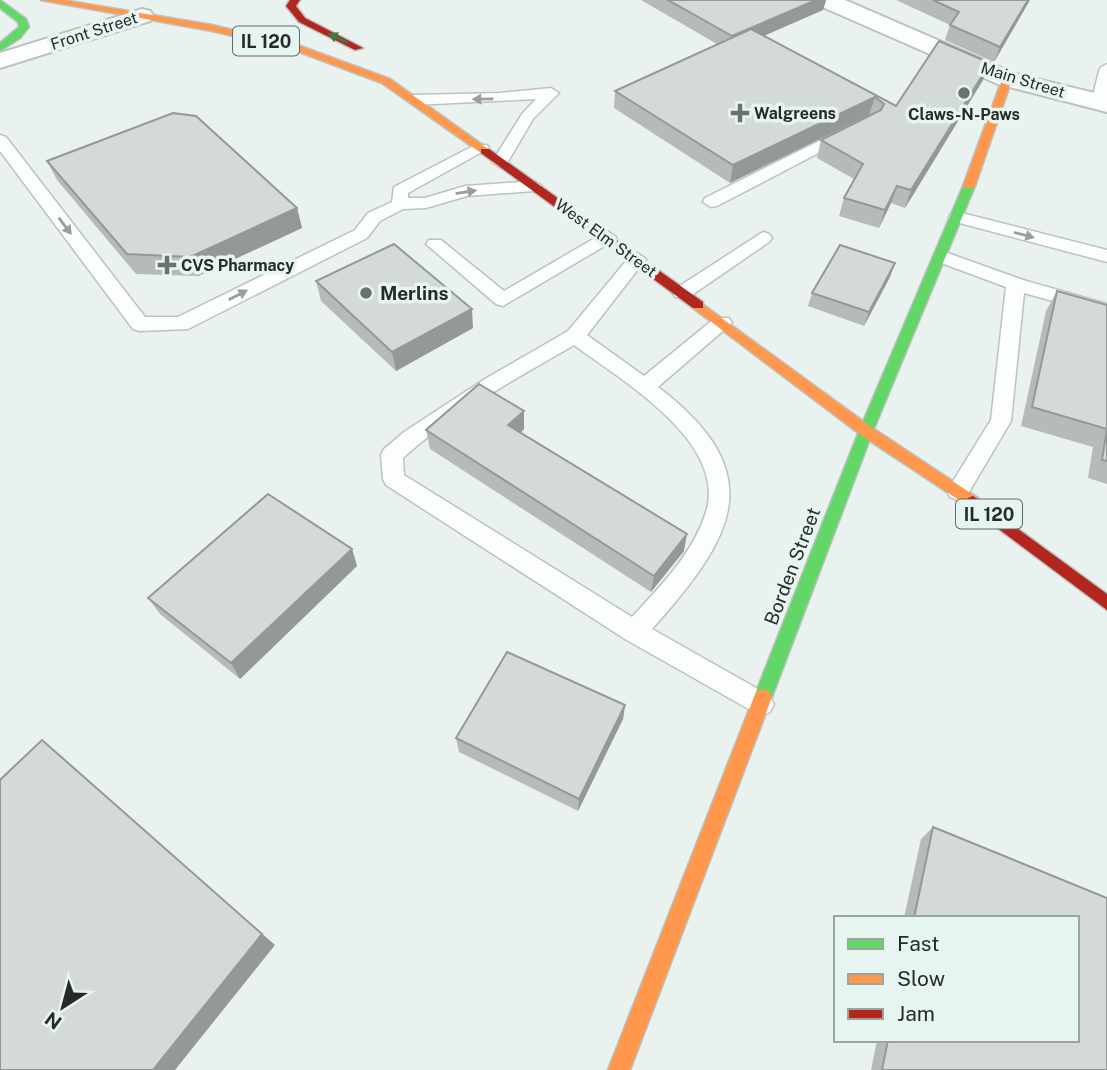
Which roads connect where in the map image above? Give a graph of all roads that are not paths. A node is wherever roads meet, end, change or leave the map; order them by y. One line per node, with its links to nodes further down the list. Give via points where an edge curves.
1 (46, 0): 6 (main road, West Elm Street)
2 (295, 0): 11 (main road, one-way to 2, via 366,52 302,20 290,6)
3 (830, 1): 10 (street, Main Street)
4 (0, 3): 7 (main road, via 23,21 24,27)
5 (177, 4): 6 (main road, Front Street)
6 (142, 16): 8 (street, Front Street); 11 (main road, West Elm Street / IL 120, via 298,48)
7 (0, 48)
8 (0, 61)
9 (1107, 68): 13 (lane)
10 (1007, 79): 13 (street, Main Street); 21 (main road, Borden Street)
11 (386, 81): 12 (main road, West Elm Street / IL 120)
12 (414, 100): 16 (main road, West Elm Street / IL 120); 17 (lane, one-way to 12, via 527,117 551,93)
13 (1103, 103)
14 (856, 128): 19 (lane)
15 (0, 140): 20 (lane, one-way to 20, via 140,324 181,324 361,234 374,218)
16 (481, 148): 17 (main road, West Elm Street / IL 120); 20 (lane, via 400,191)
17 (500, 162): 18 (main road, West Elm Street / IL 120)
18 (534, 186): 20 (lane, one-way to 18, via 426,203 465,191); 22 (main road, West Elm Street / IL 120)
19 (711, 202)
20 (400, 204)
21 (958, 217): 25 (lane, one-way to 25); 26 (main road, Borden Street)
22 (607, 237): 24 (lane, via 503,300); 27 (main road, West Elm Street / IL 120)
23 (763, 238): 29 (lane)
24 (435, 244)
25 (1107, 256)
26 (942, 257): 28 (lane); 34 (main road, Borden Street)
27 (636, 259): 29 (main road, West Elm Street / IL 120); 32 (lane)
28 (1016, 284): 30 (lane); 35 (lane, via 1001,421)
29 (682, 293): 31 (main road, West Elm Street / IL 120)
30 (1107, 310)
31 (722, 323): 33 (lane); 34 (main road, West Elm Street / IL 120)
32 (575, 336): 33 (lane); 37 (lane, via 411,438 391,455 394,479)
33 (644, 387): 37 (lane, via 689,426 706,450 721,493 715,519 685,575)
34 (866, 431): 35 (main road, West Elm Street / IL 120); 38 (main road, Borden Street)
35 (958, 491): 36 (main road, West Elm Street / IL 120)
36 (1107, 603)
37 (634, 631): 38 (lane)
38 (761, 704): 39 (main road, Borden Street)
39 (620, 1070)

